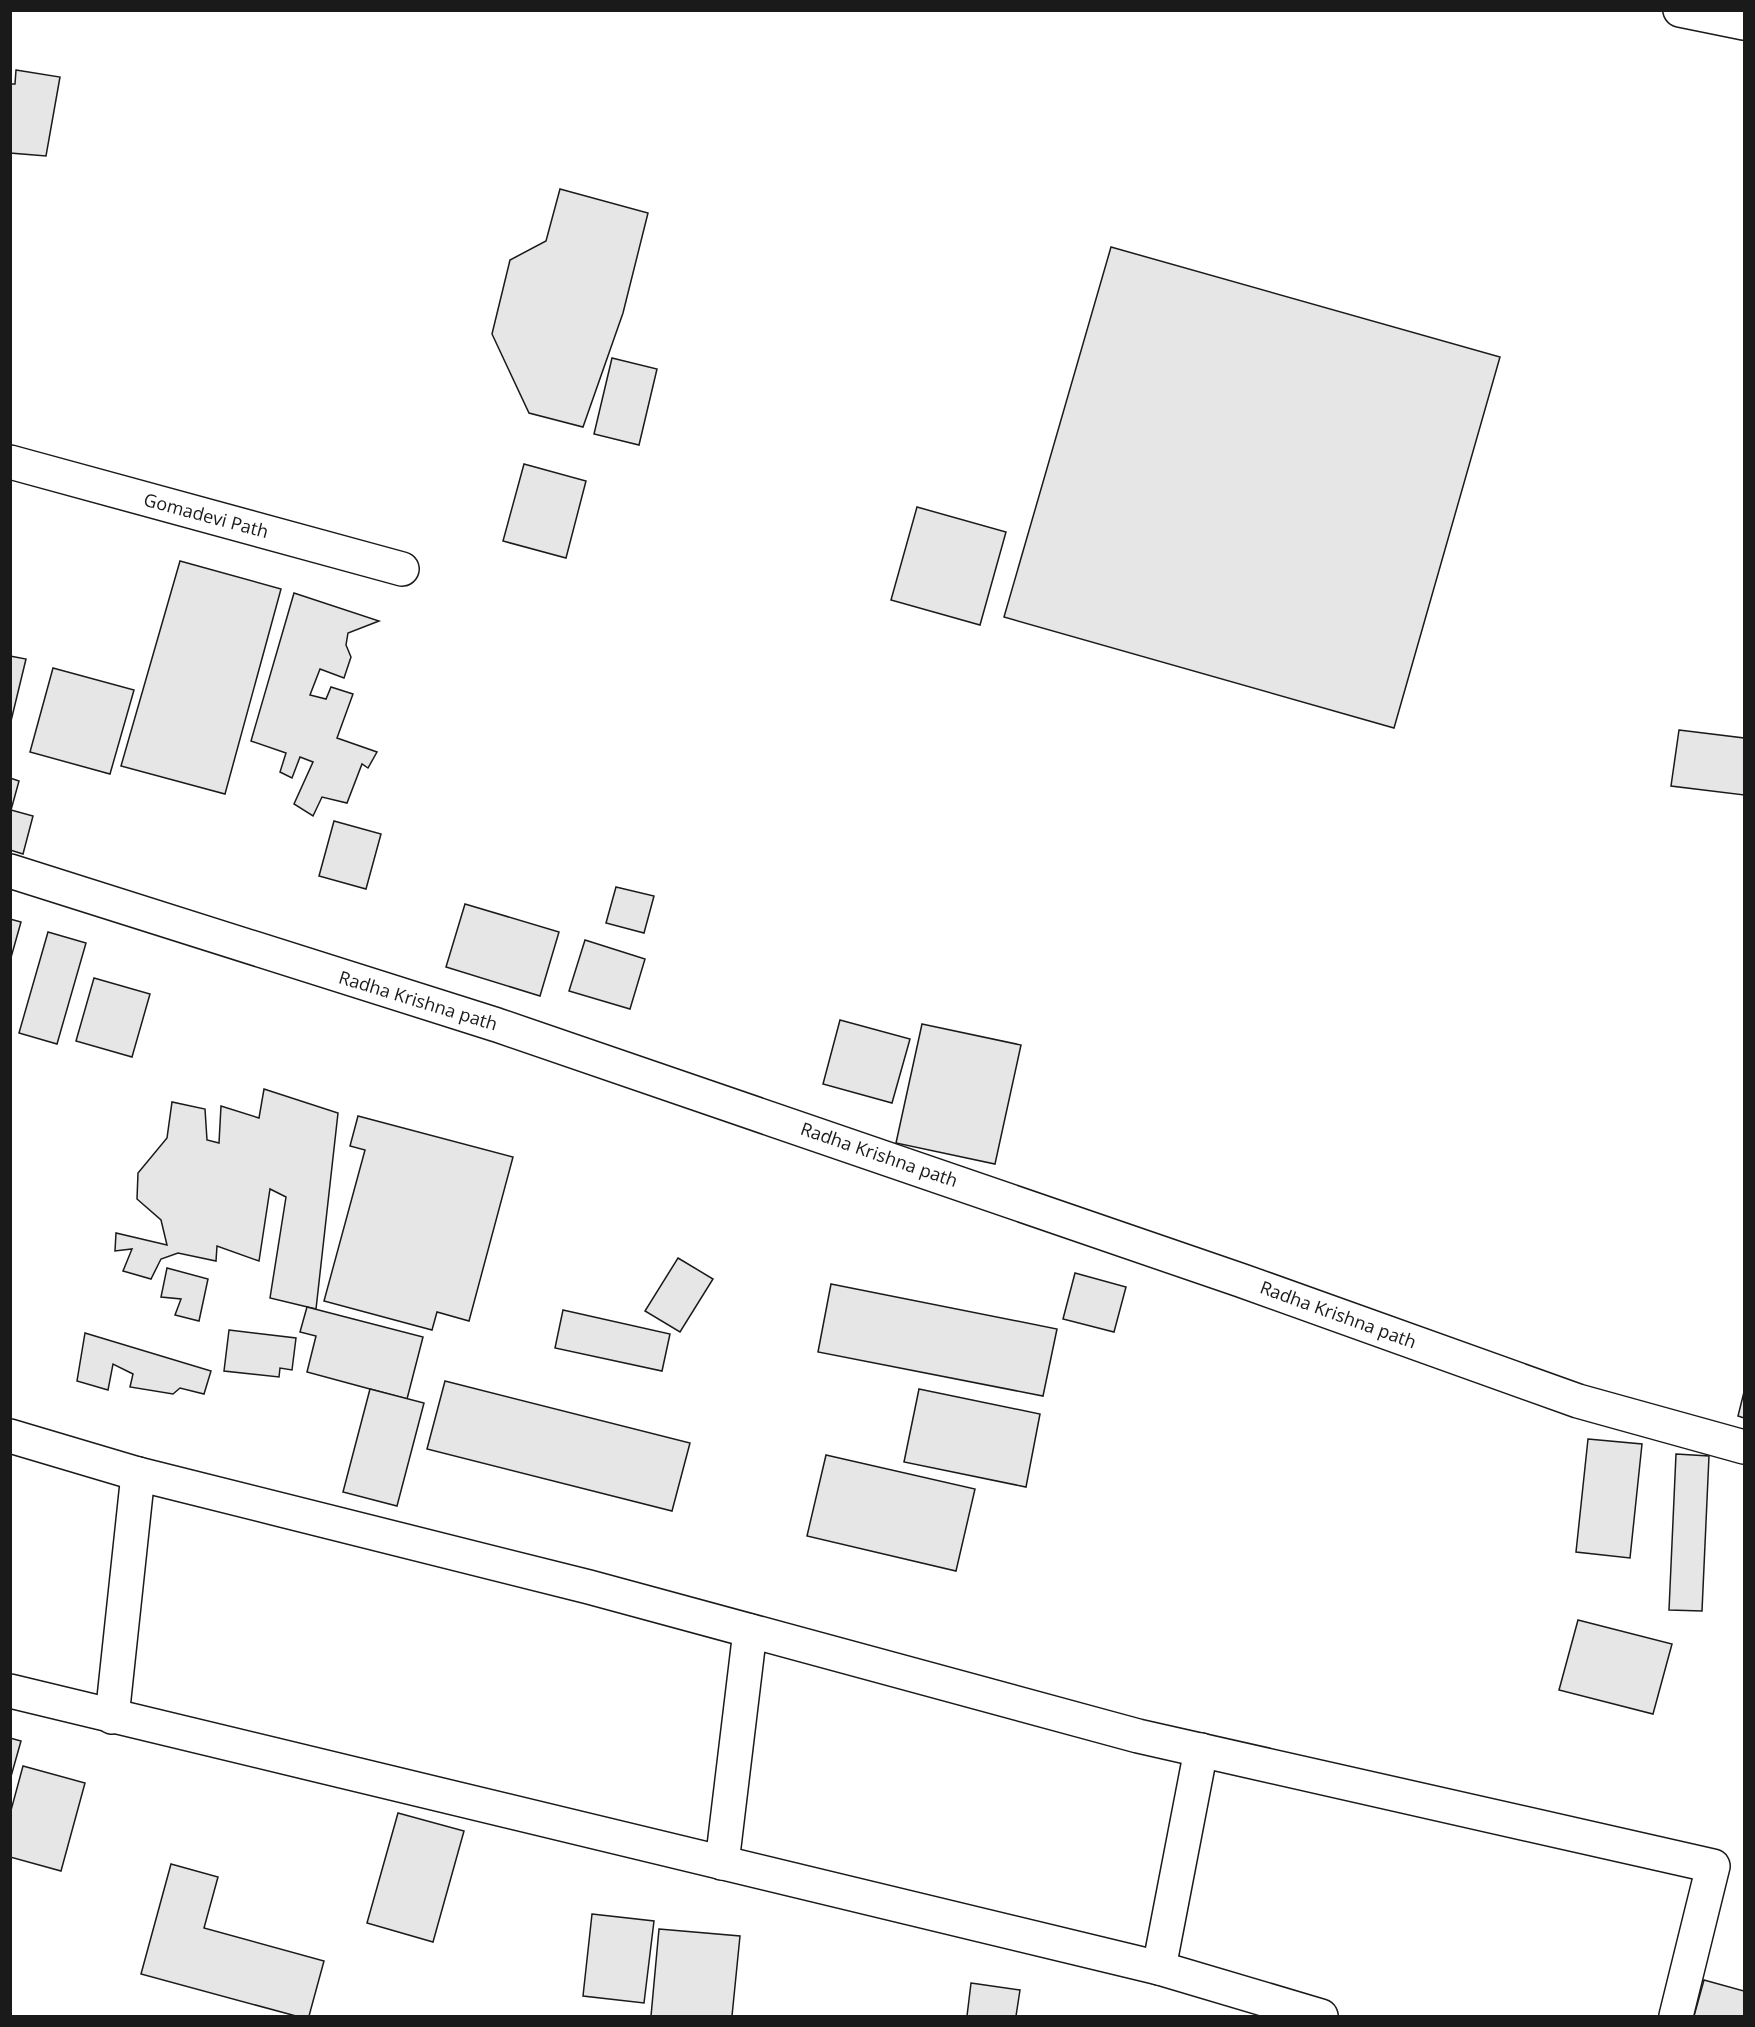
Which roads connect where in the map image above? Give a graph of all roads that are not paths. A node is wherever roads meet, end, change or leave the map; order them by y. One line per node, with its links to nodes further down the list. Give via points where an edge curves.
1 (1680, 10): 2 (street)
2 (1744, 23)
3 (10, 462): 4 (street, Gomadevi Path)
4 (402, 569)
5 (10, 871): 7 (street, Radha Krishna path, via 519,1033 1218,1272 1578,1401)
6 (10, 1436): 8 (street)
7 (1744, 1447)
8 (138, 1474): 9 (street); 11 (street)
9 (750, 1631): 12 (street); 13 (street)
10 (10, 1691): 11 (street)
11 (112, 1717): 13 (street)
12 (1200, 1750): 14 (street); 16 (street, via 1713,1866)
13 (722, 1863): 14 (street)
14 (1159, 1968): 15 (street)
15 (1321, 2016)
16 (1676, 2016)

